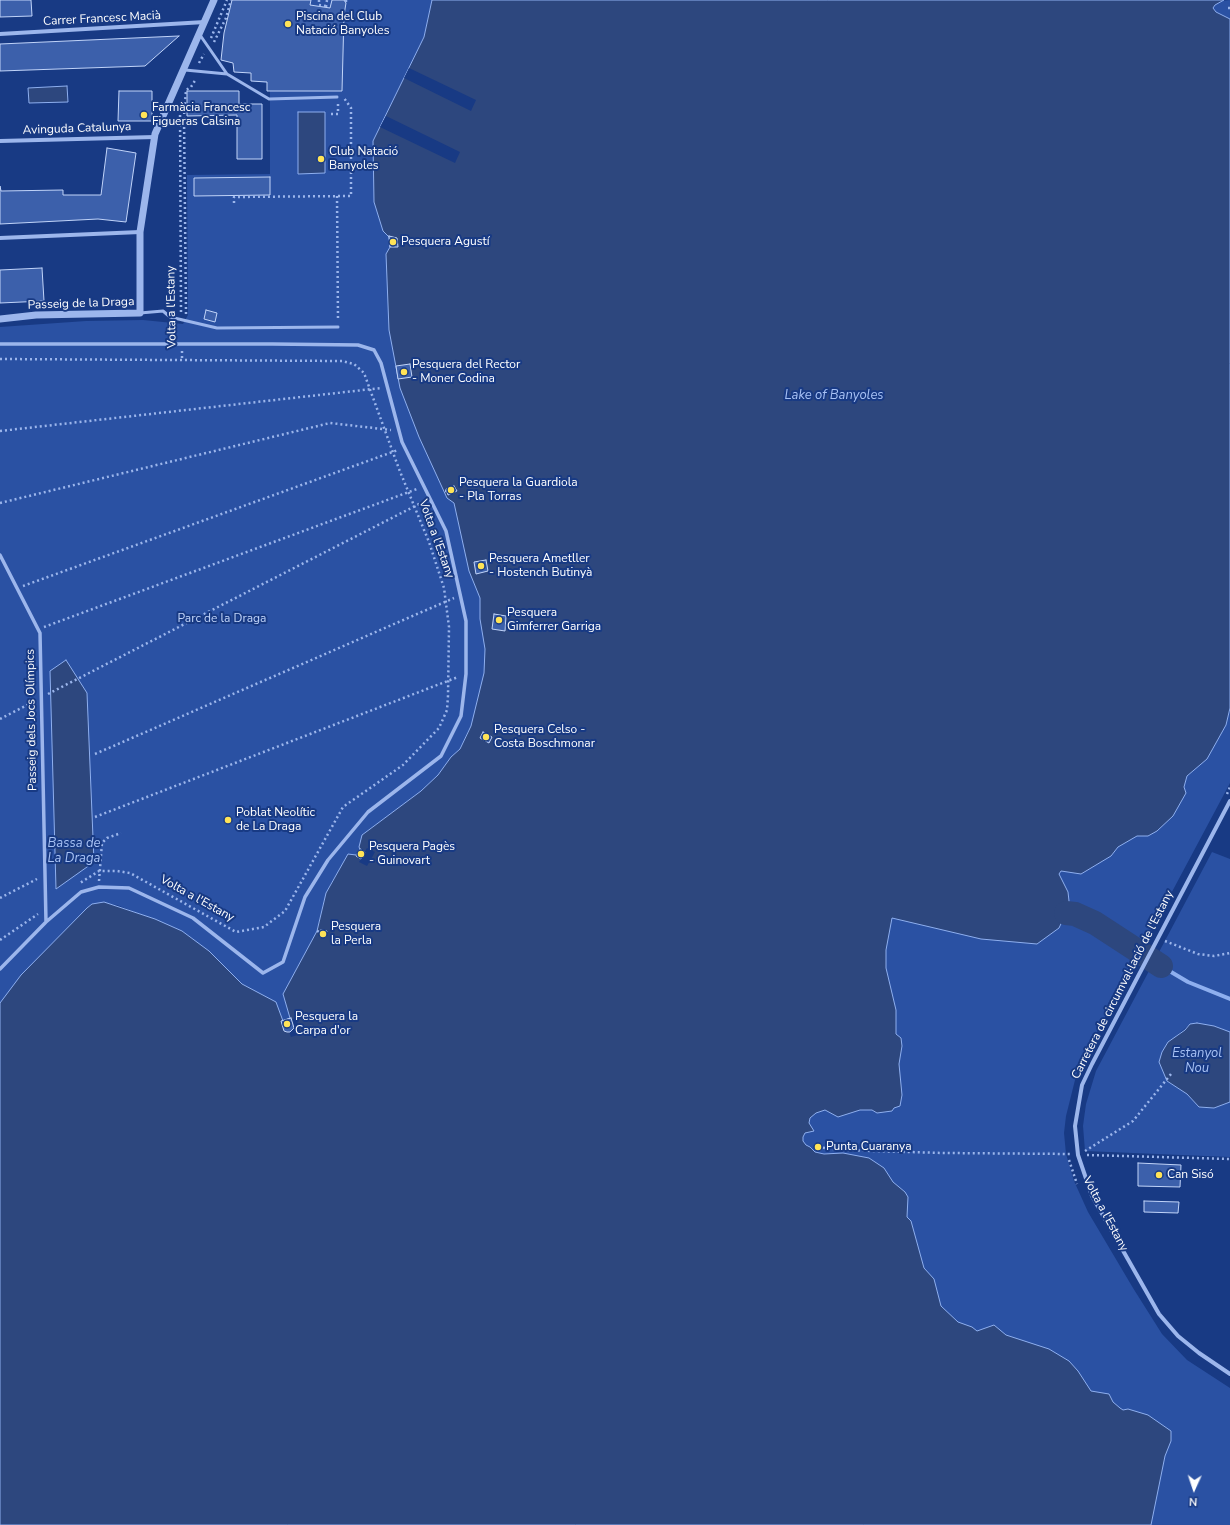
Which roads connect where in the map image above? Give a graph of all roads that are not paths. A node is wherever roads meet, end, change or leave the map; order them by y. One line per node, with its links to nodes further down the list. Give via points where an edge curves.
1 (214, 0): 2 (street)
2 (205, 22): 3 (street, Carrer Francesc Macià); 4 (street)
3 (0, 34)
4 (200, 35): 5 (street); 6 (lane)
5 (185, 70): 6 (lane); 8 (street)
6 (227, 74): 7 (lane, via 269,98)
7 (337, 97)
8 (155, 137): 9 (street, Avinguda Catalunya); 10 (street)
9 (0, 141)
10 (140, 232): 11 (street); 12 (street)
11 (0, 238)
12 (140, 312): 13 (street, Passeig de la Draga, via 36,315); 14 (lane, Passeig de la Draga, via 163,311 170,317 216,328)
13 (0, 319)
14 (338, 327)
15 (0, 344): 18 (street, via 358,345 374,350 381,363 405,448 446,531 466,621 466,674 461,716 441,756 368,812 328,860 305,897 283,962 263,973 193,918 129,888 99,887 80,892)
16 (0, 555): 18 (street, Passeig dels Jocs Olímpics, via 40,633)
17 (1230, 801): 20 (street, Carretera de circumval·lació de l'Estany, via 1082,1085 1075,1126 1075,1143 1092,1196 1159,1314 1178,1336)
18 (46, 922): 19 (street)
19 (0, 969)
20 (1230, 1374)

